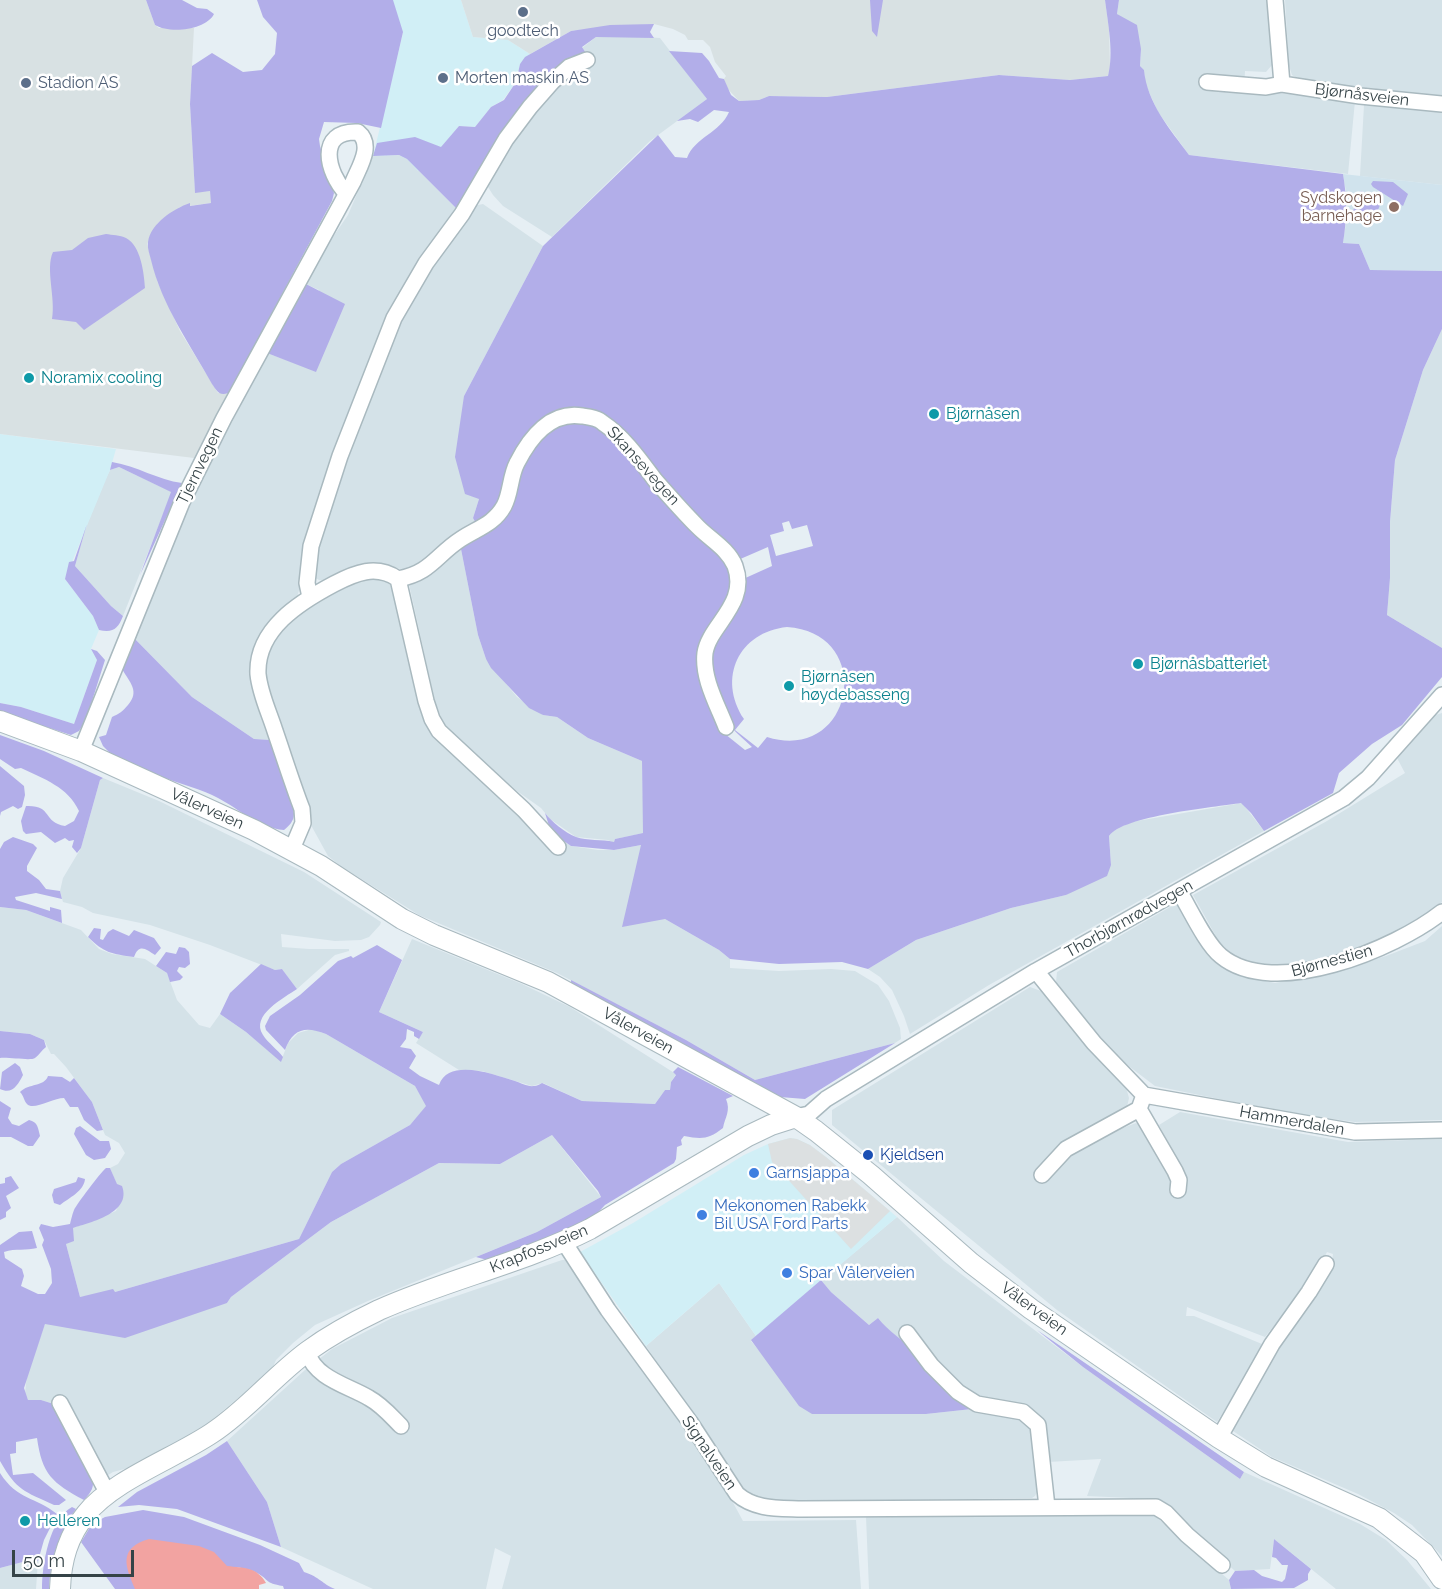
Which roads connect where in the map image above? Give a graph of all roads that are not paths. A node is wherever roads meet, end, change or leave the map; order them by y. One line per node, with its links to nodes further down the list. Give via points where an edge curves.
1 (1275, 0): 4 (street)
2 (587, 60): 8 (street, via 569,67 524,115 394,318 340,456 311,546 307,583)
3 (1207, 82): 4 (street, Bjørnåsveien, via 1266,87)
4 (1282, 84): 5 (street, Bjørnåsveien)
5 (1442, 104)
6 (346, 193): 12 (street, Tjernvegen, via 182,502)
7 (398, 579): 8 (street, via 387,572 365,572); 11 (street, Skansevegen, via 426,569 450,547 494,519 505,504 518,462 546,424 571,415 601,421 733,562 736,592 727,614 707,643 705,658 707,677); 13 (street, via 426,701 439,731)
8 (310, 597): 14 (street, via 278,623 263,645 258,674 302,809 303,823)
9 (1442, 694): 15 (street, Thorbjørnrødvegen, via 1368,778 1344,798)
10 (0, 721): 12 (street, Vålerveien)
11 (726, 727)
12 (81, 751): 14 (street, Vålerveien)
13 (558, 847)
14 (292, 849): 19 (street, Vålerveien, via 402,920 548,982)
15 (1179, 891): 16 (street, Bjørnestien, via 1219,955 1259,973 1318,968 1382,948); 17 (street, Thorbjørnrødvegen)
16 (1442, 912)
17 (1035, 971): 18 (street); 19 (street, Thorbjørnrødvegen, via 826,1099 809,1114)
18 (1142, 1102): 20 (street, Hammerdalen, via 1156,1098 1355,1132); 21 (street, via 1066,1149); 22 (street, via 1179,1180)
19 (796, 1117): 23 (street, Krapfossveien, via 748,1136); 29 (street, Vålerveien, via 1031,1309)
20 (1442, 1130)
21 (1042, 1175)
22 (1178, 1190)
23 (564, 1242): 26 (street, Krapfossveien, via 379,1310); 31 (street, Signalveien, via 745,1501 769,1508 802,1509)
24 (1326, 1264): 29 (street, via 1272,1344)
25 (907, 1333): 31 (street, via 958,1392 977,1404 1023,1412 1038,1425)
26 (307, 1352): 28 (street, via 310,1362 325,1376 369,1398); 30 (street, Krapfossveien, via 212,1433)
27 (60, 1403): 30 (street)
28 (402, 1425)
29 (1219, 1438): 33 (street, Vålerveien, via 1266,1467 1379,1518 1424,1553)
30 (108, 1494): 34 (street, Krapfossveien, via 87,1512 71,1535)
31 (1047, 1507): 32 (street, Signalveien, via 1156,1508)
32 (1222, 1565)
33 (1442, 1580)
34 (60, 1589)

